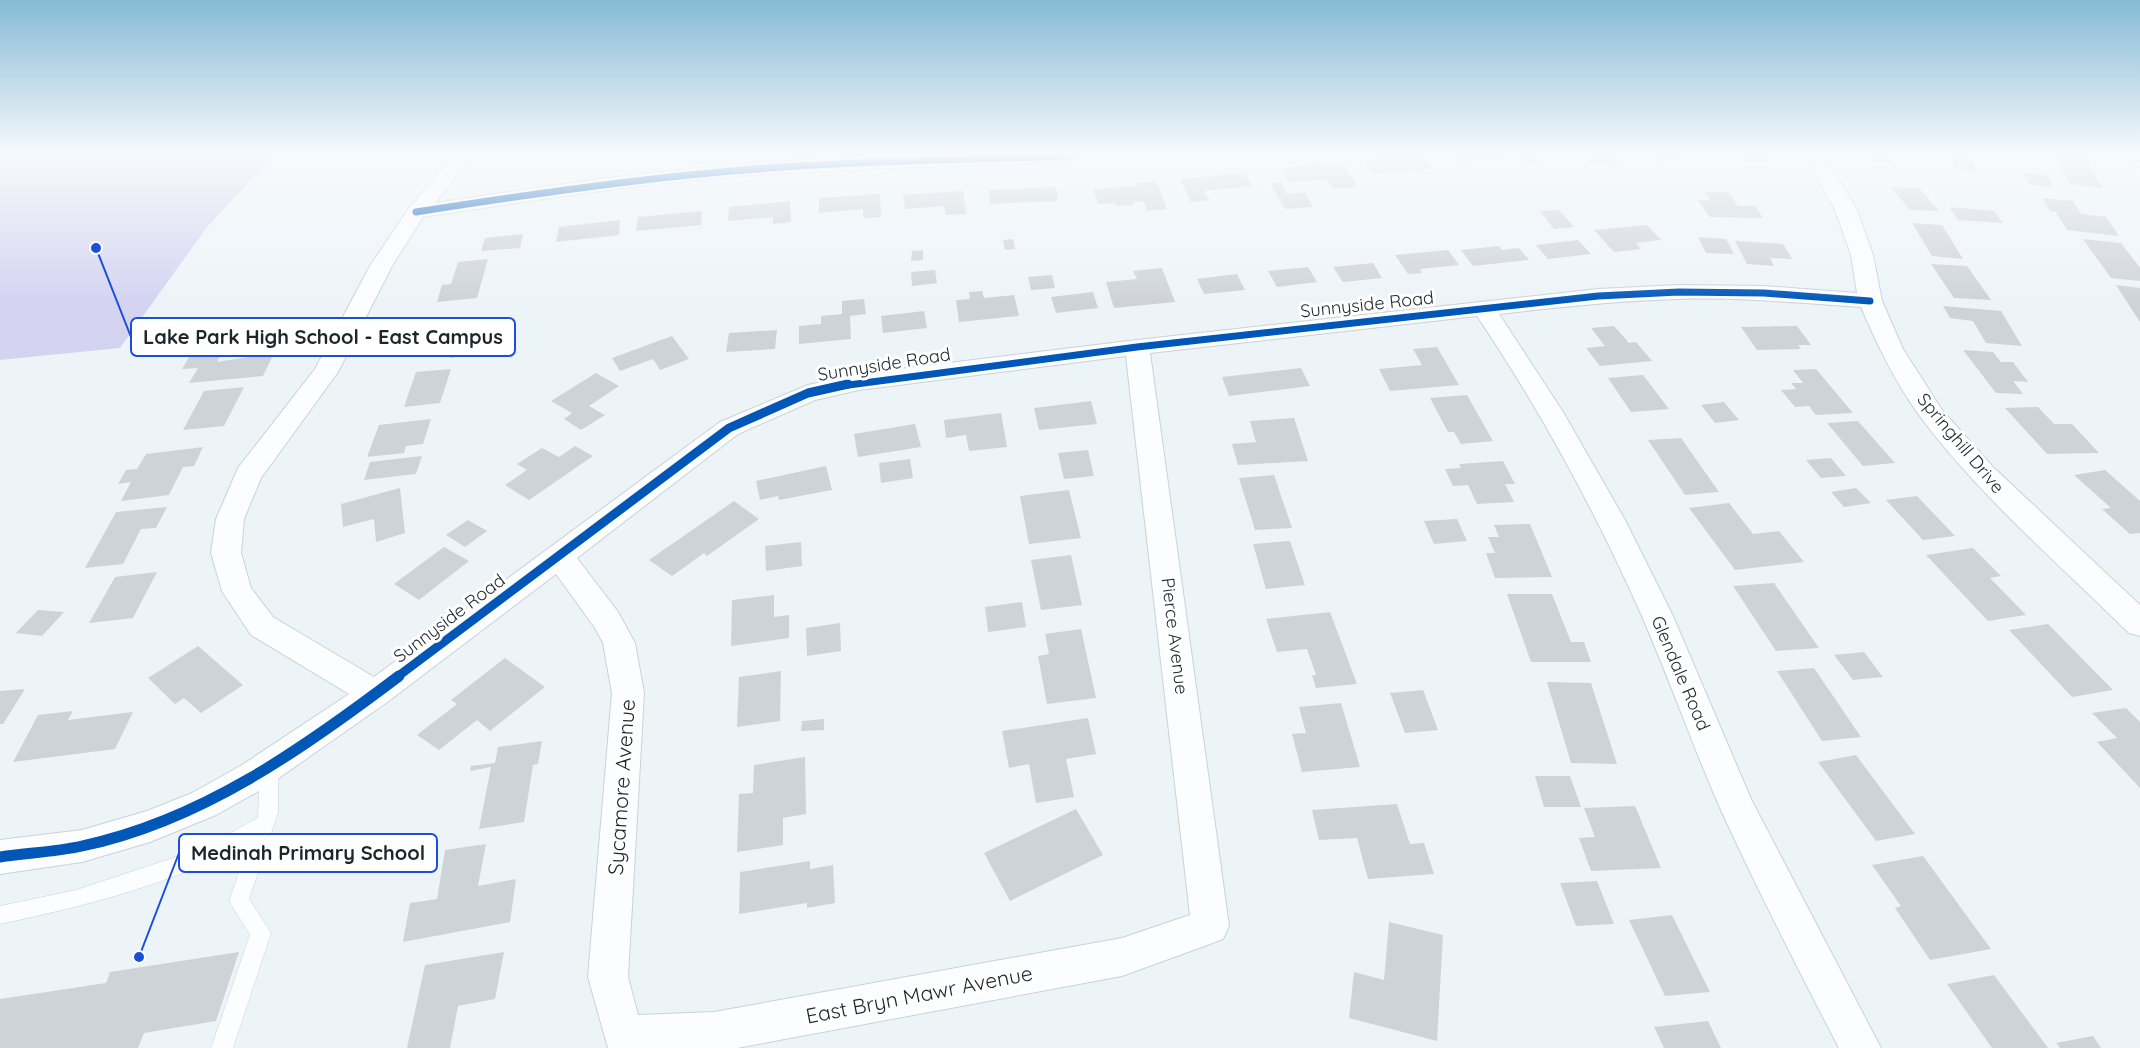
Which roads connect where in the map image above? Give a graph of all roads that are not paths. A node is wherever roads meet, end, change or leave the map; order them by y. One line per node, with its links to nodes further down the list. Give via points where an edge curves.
1 (422, 205): 4 (street)
2 (465, 205): 4 (street)
3 (1843, 205): 5 (street, Springhill Drive, via 1857,238)
4 (416, 212): 10 (street, via 381,266 326,372 248,475 230,519 226,553 237,591 262,626)
5 (1870, 301): 6 (street, Sunnyside Road, via 1764,293 1679,292); 9 (street, Springhill Drive, via 1900,366 1934,416 1983,474)
6 (1483, 308): 7 (street, Sunnyside Road); 18 (street, Glendale Road, via 1537,387 1607,514 1647,593 1770,877)
7 (1137, 347): 8 (street, Sunnyside Road, via 859,382 808,393 729,428); 15 (street, Pierce Avenue)
8 (559, 556): 10 (street, Sunnyside Road); 16 (street, Sycamore Avenue, via 607,620 619,643 628,693 608,977)
9 (2140, 624)
10 (375, 694): 11 (street, Sunnyside Road)
11 (269, 766): 12 (lane); 13 (street, Sunnyside Road, via 204,804 150,826 82,846)
12 (266, 823): 14 (lane, via 208,855 76,899); 17 (lane, via 238,901 261,933)
13 (0, 857)
14 (0, 915)
15 (1210, 926): 16 (street, East Bryn Mawr Avenue, via 1122,957 714,1032)
16 (623, 1036)
17 (222, 1048)
18 (1861, 1048)

